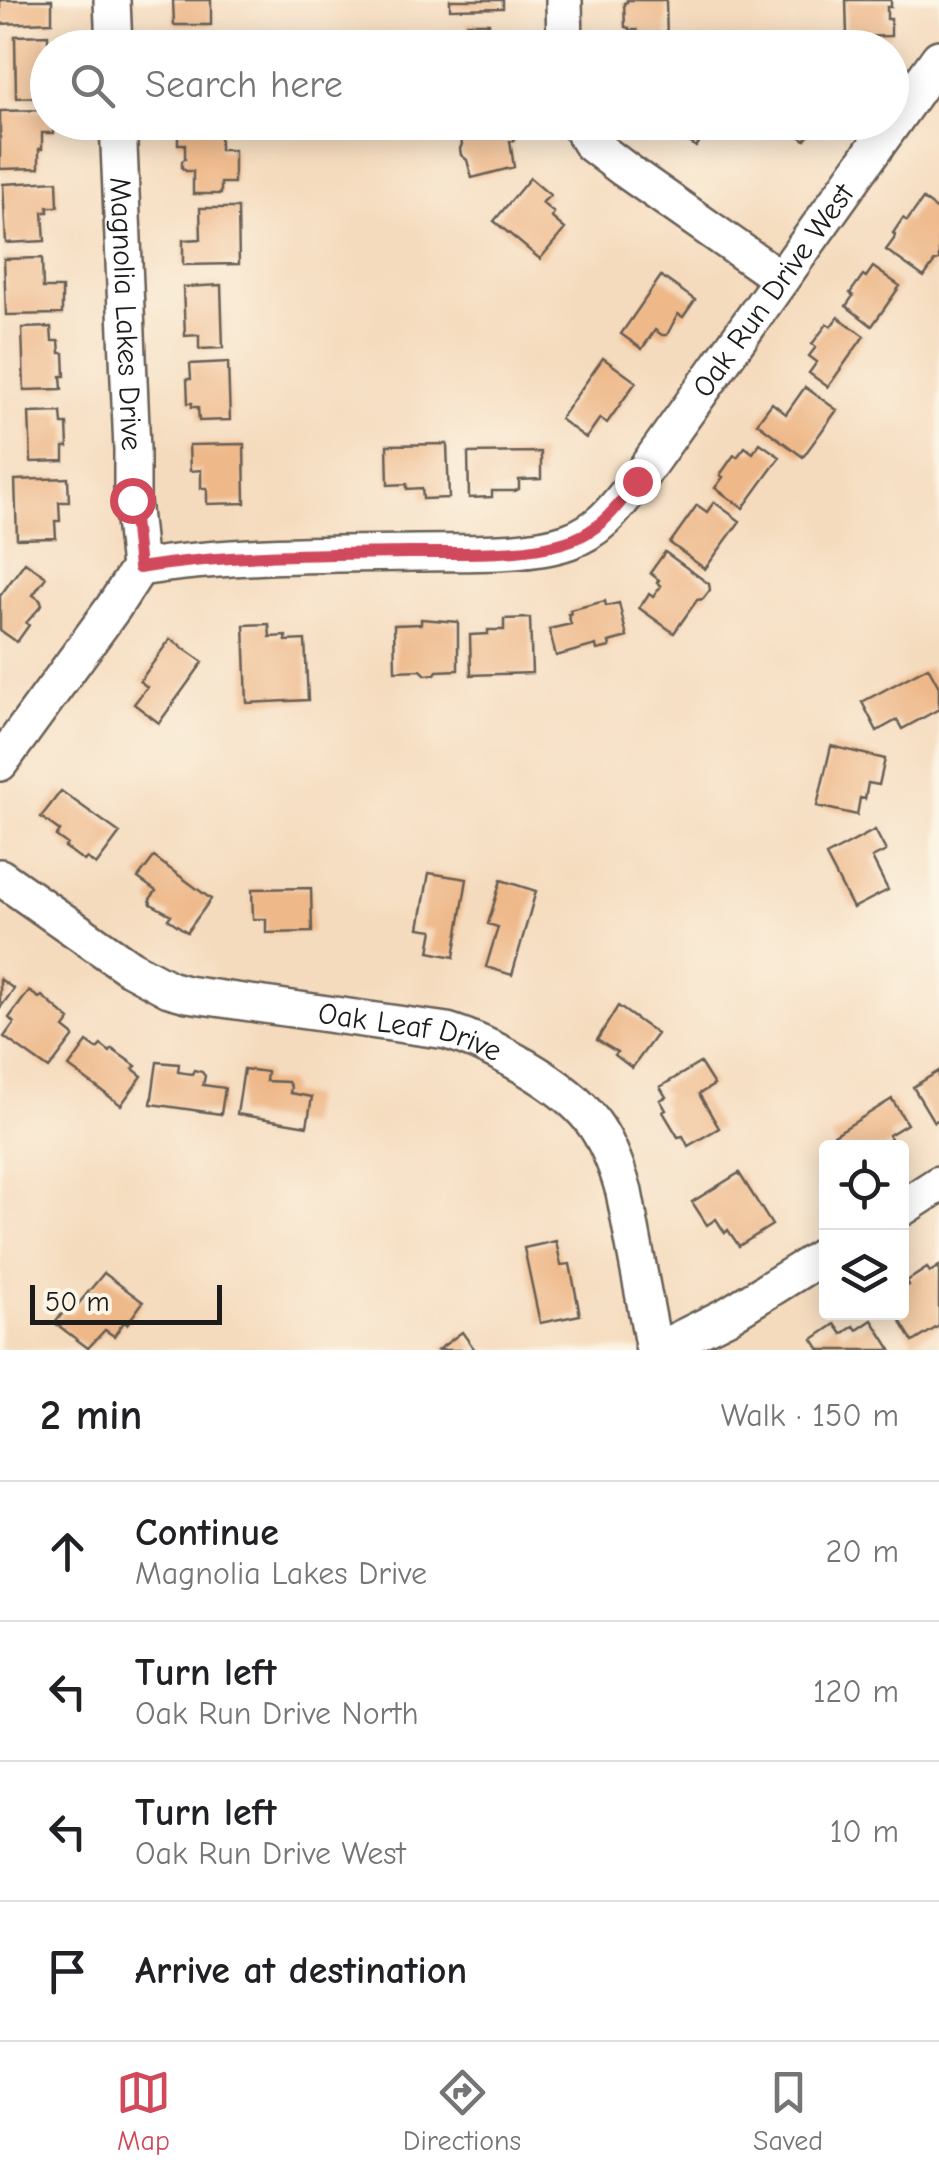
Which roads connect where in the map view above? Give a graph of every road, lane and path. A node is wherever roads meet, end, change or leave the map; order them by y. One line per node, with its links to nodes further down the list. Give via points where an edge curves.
1 (112, 0): 3 (street)
2 (564, 0): 4 (street)
3 (113, 30)
4 (565, 30)
5 (939, 58): 6 (street, Oak Run Drive West)
6 (909, 100)
7 (119, 140): 11 (street, Magnolia Lakes Drive)
8 (589, 140): 10 (street)
9 (880, 140): 10 (street, Oak Run Drive West)
10 (781, 279): 11 (street, Oak Run Drive West, via 604,522 567,542 488,552 186,560)
11 (139, 568): 12 (street)
12 (0, 764)
13 (0, 877): 17 (street, Oak Leaf Drive, via 169,989 447,1031 525,1066 591,1119 617,1167)
14 (939, 1184): 15 (street)
15 (909, 1203)
16 (819, 1258): 17 (street)
17 (656, 1350)

